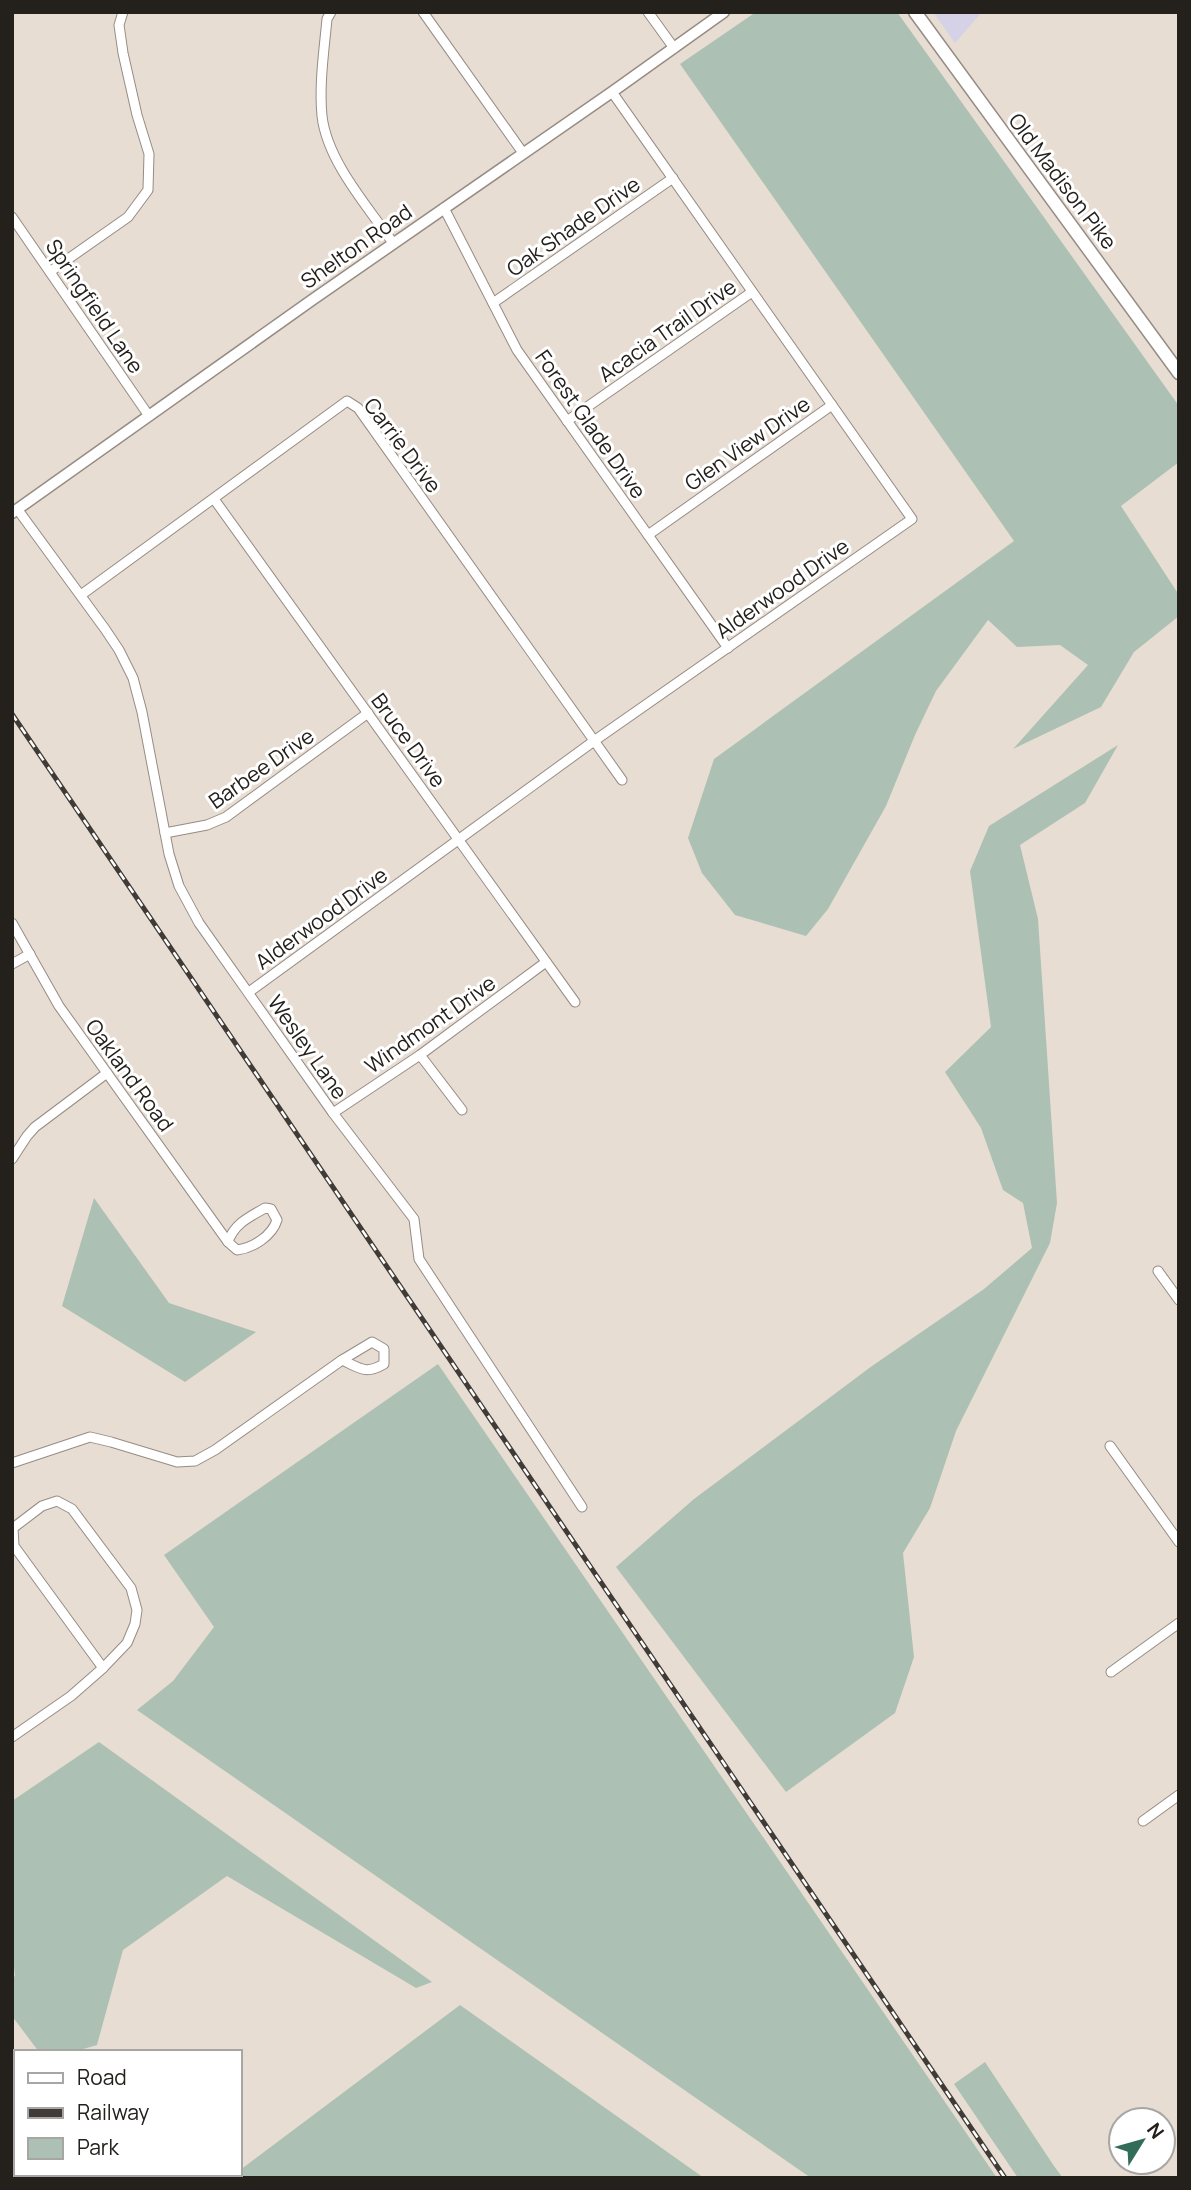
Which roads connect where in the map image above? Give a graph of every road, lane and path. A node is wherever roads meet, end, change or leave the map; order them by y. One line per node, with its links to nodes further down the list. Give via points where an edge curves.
1 (123, 12): 14 (street, via 119,25 123,53 149,154 148,190 128,216)
2 (331, 12): 13 (street, via 321,87 322,119 346,176)
3 (423, 12): 9 (street)
4 (648, 12): 7 (street)
5 (724, 12): 7 (street, Shelton Road)
6 (915, 12): 17 (main road, Old Madison Pike)
7 (674, 48): 8 (street, Shelton Road)
8 (612, 92): 9 (street, Shelton Road); 10 (street, Alderwood Drive)
9 (523, 153): 11 (street, Shelton Road)
10 (673, 178): 15 (street, Alderwood Drive); 16 (street, Oak Shade Drive)
11 (444, 208): 13 (street, Shelton Road); 16 (street, Forest Glade Drive)
12 (12, 217): 14 (street, Springfield Lane)
13 (393, 243): 19 (street, Shelton Road)
14 (51, 271): 19 (street, Springfield Lane)
15 (752, 292): 18 (street, Alderwood Drive); 20 (street, Acacia Trail Drive)
16 (493, 303): 20 (street, Forest Glade Drive, via 517,350)
17 (1179, 373)
18 (832, 405): 23 (street, Glen View Drive); 25 (street, Alderwood Drive, via 912,519)
19 (149, 416): 22 (street, Shelton Road)
20 (567, 421): 23 (street, Forest Glade Drive)
21 (214, 499): 24 (street, Carrie Drive); 26 (street, Bruce Drive); 27 (street, Carrie Drive, via 347,401 358,408)
22 (14, 508): 24 (street, Wesley Lane)
23 (648, 535): 25 (street, Forest Glade Drive)
24 (80, 596): 29 (street, Wesley Lane, via 133,678)
25 (728, 648): 27 (street, Alderwood Drive)
26 (368, 713): 29 (street, Barbee Drive, via 226,817); 30 (street, Bruce Drive)
27 (594, 741): 28 (street, Carrie Drive); 30 (street, Alderwood Drive)
28 (622, 780)
29 (165, 832): 35 (street, Wesley Lane, via 179,886 198,923)
30 (459, 840): 33 (street, Bruce Drive); 35 (street, Alderwood Drive)
31 (12, 923): 32 (street, Oakland Road)
32 (30, 954): 34 (street); 38 (street, Oakland Road, via 59,1006)
33 (546, 962): 36 (street, Bruce Drive); 37 (street, Windmont Drive)
34 (12, 964)
35 (249, 992): 40 (street, Wesley Lane)
36 (575, 1002)
37 (420, 1055): 39 (street); 40 (street, Windmont Drive)
38 (107, 1073): 41 (street, via 36,1127); 42 (street, Oakland Road)
39 (461, 1110)
40 (333, 1113): 48 (street, Wesley Lane, via 414,1219 419,1259)
41 (12, 1159)
42 (228, 1242): 42 (street, via 248,1218 265,1208 274,1213 275,1228 248,1249 237,1250)
43 (1158, 1271): 44 (street)
44 (1179, 1300)
45 (342, 1360): 45 (street, via 372,1342 384,1349 384,1364 373,1371); 47 (street, via 195,1461 177,1462 90,1437)
46 (1110, 1446): 49 (street)
47 (12, 1463)
48 (582, 1507)
49 (1179, 1542)
50 (1179, 1623): 52 (street)
51 (103, 1668): 51 (street, via 14,1546 13,1528 42,1506 57,1501 72,1509 131,1588 137,1610 135,1624 127,1643); 53 (street)
52 (1111, 1672)
53 (12, 1737)
54 (1179, 1795): 55 (street)
55 (1143, 1821)

